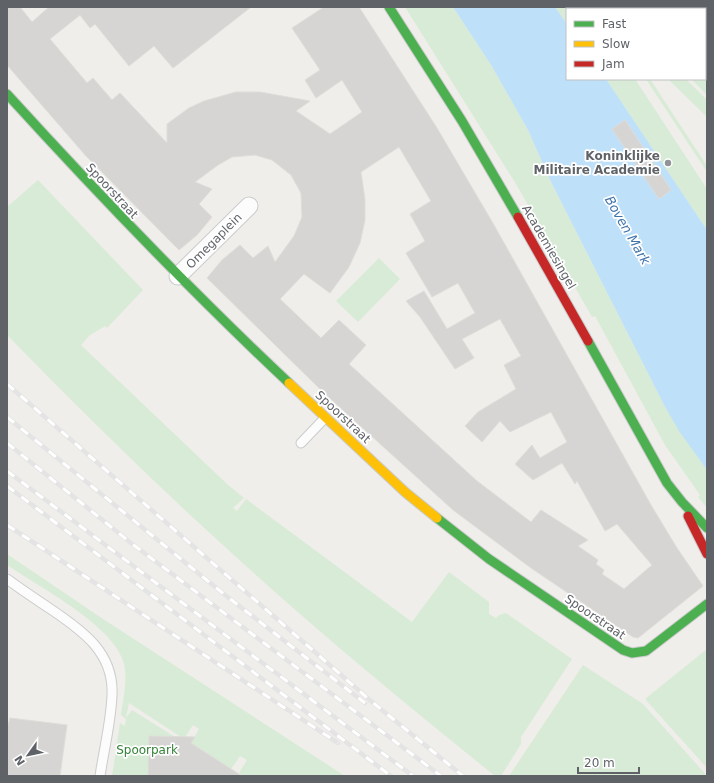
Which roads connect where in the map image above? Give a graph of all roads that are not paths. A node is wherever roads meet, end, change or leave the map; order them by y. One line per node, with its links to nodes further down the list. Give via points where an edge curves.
1 (389, 7): 7 (street, Academiesingel, via 462,121 567,302 667,483)
2 (7, 94): 4 (street, Spoorstraat, via 96,192)
3 (249, 206): 4 (street, Omegaplein)
4 (178, 276): 5 (street, Spoorstraat)
5 (325, 418): 6 (lane); 11 (street, Spoorstraat, via 405,492 467,544 623,650 632,653 646,651)
6 (302, 443)
7 (682, 502): 8 (street, Academiesingel); 9 (street, Academiesingel)
8 (707, 528)
9 (707, 554)
10 (7, 579): 12 (lane, via 78,628 97,646 104,657 112,694)
11 (707, 604)
12 (100, 776)

